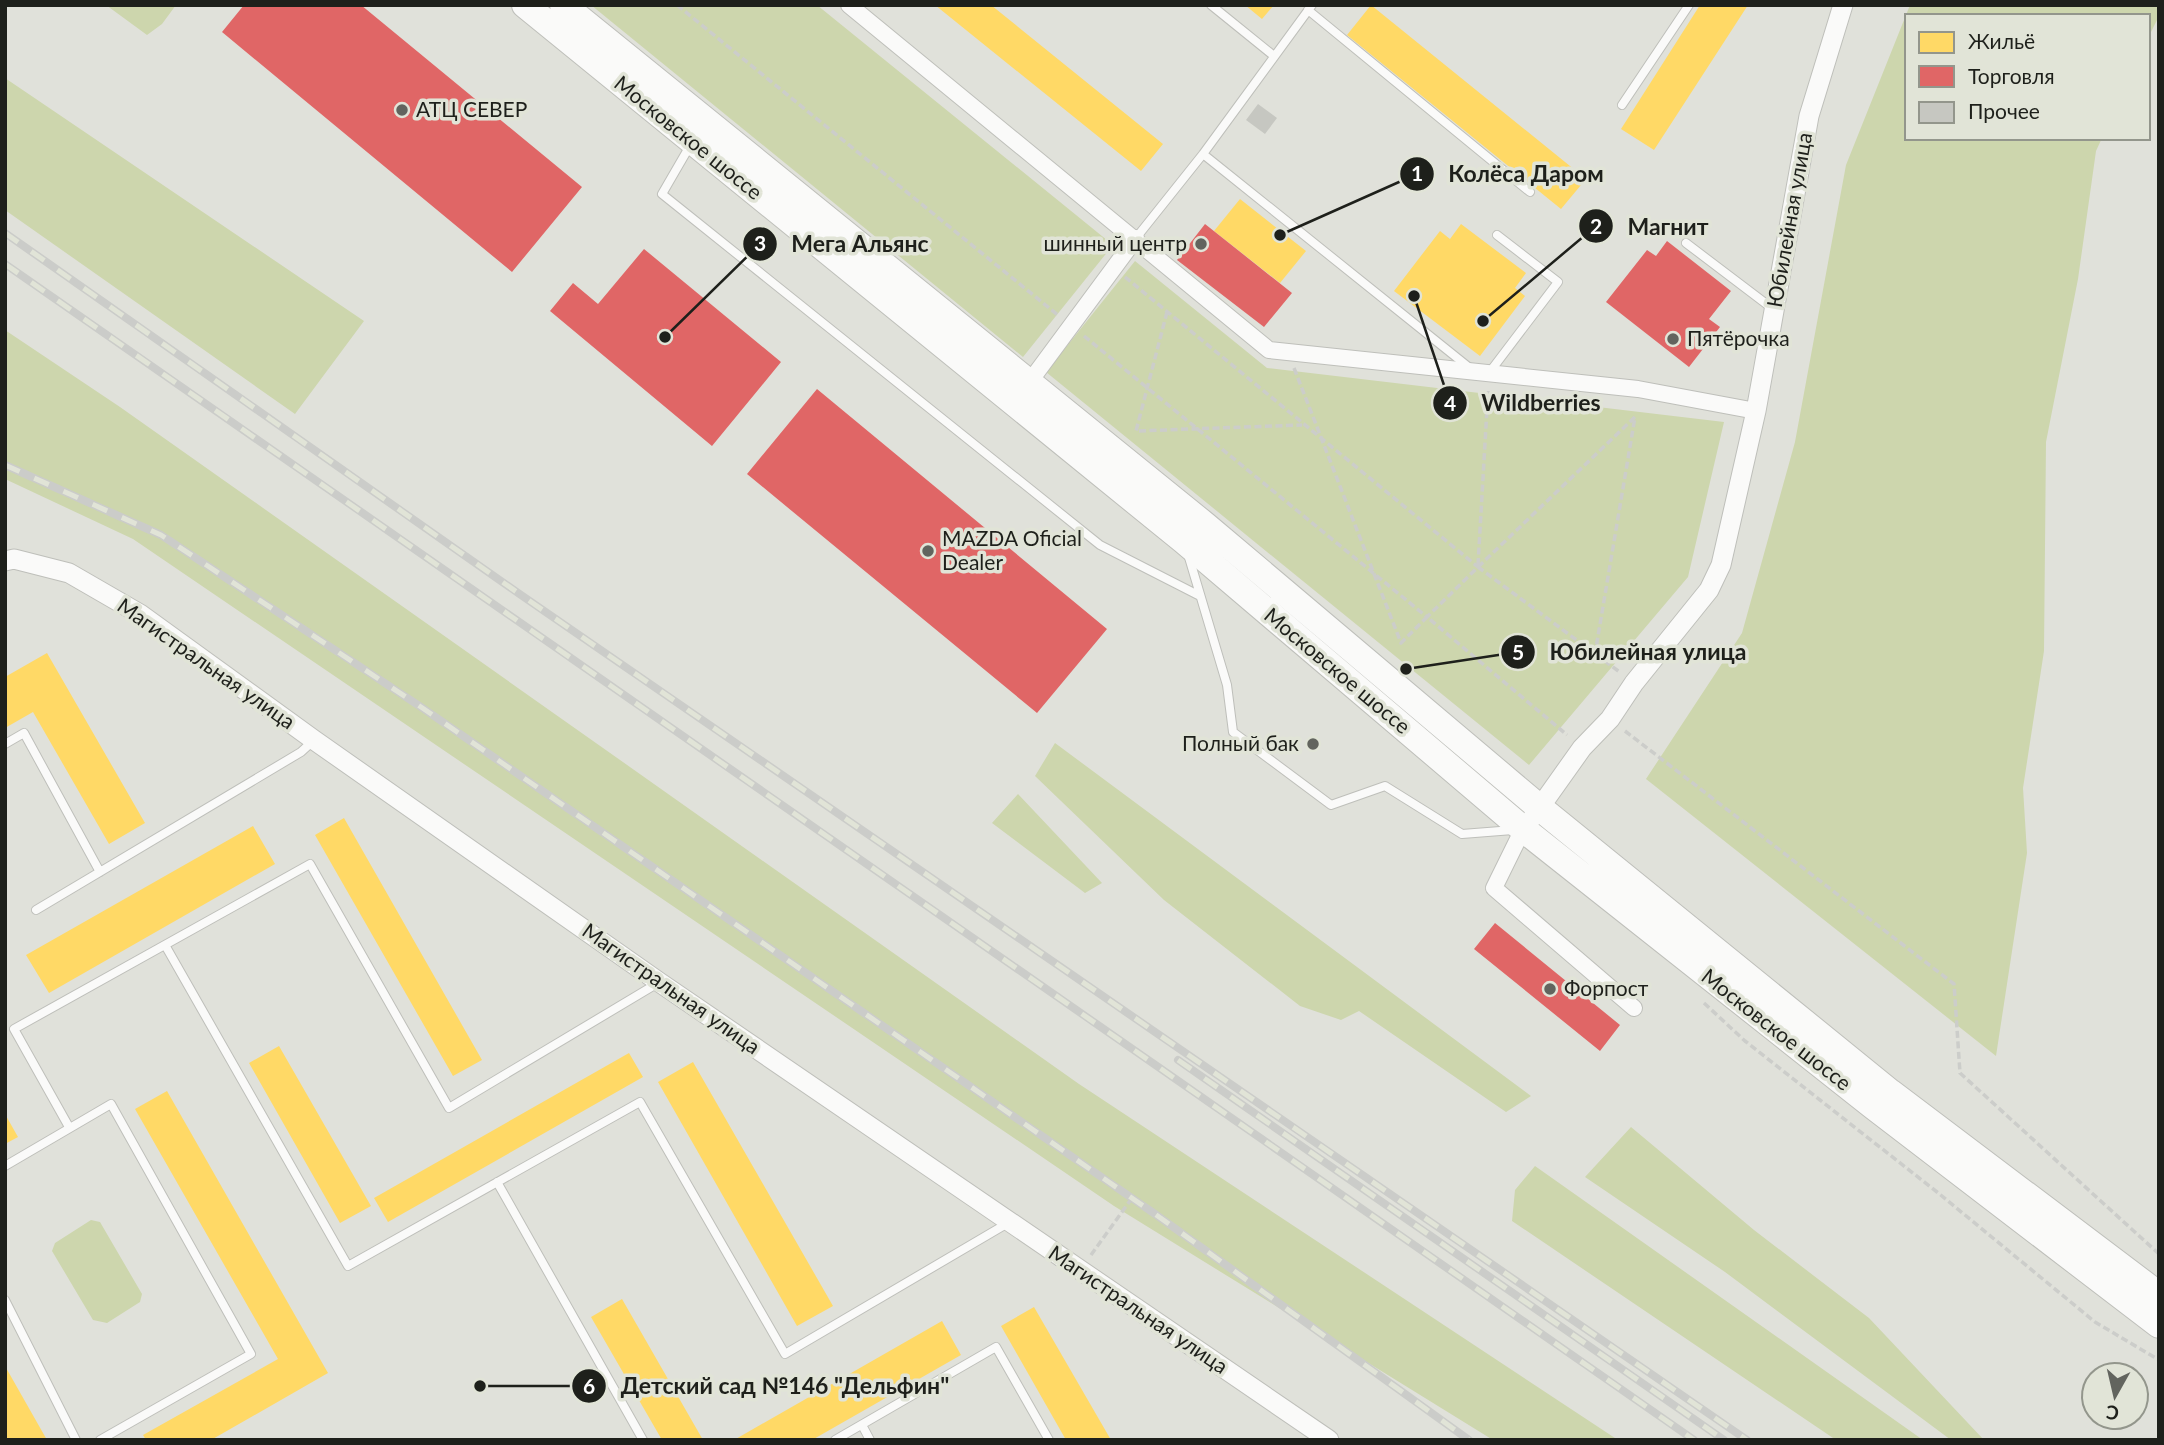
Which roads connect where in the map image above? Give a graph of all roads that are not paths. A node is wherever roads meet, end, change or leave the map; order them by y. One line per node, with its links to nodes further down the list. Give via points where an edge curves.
1 (525, 5): 10 (main road, Московское шоссе)
2 (563, 5): 18 (main road, Московское шоссе)
3 (849, 5): 14 (street)
4 (1211, 5): 8 (lane)
5 (1689, 5): 9 (lane)
6 (1843, 5): 16 (street, Юбилейная улица, via 1809,116)
7 (1310, 8): 8 (lane); 12 (lane)
8 (1274, 56): 11 (lane)
9 (1622, 105)
10 (692, 141): 20 (main road, Московское шоссе); 22 (lane, via 662,194 1100,545)
11 (1203, 154): 14 (lane); 17 (lane)
12 (1530, 192)
13 (1497, 235): 17 (lane, via 1558,282)
14 (1136, 238): 17 (street, via 1269,350); 18 (street)
15 (1686, 243): 16 (lane)
16 (1773, 309): 19 (street, Юбилейная улица)
17 (1482, 373): 19 (street, via 1638,389)
18 (1028, 384): 25 (main road, Московское шоссе, via 1205,525)
19 (1756, 411): 25 (street, Юбилейная улица, via 1721,565 1709,590 1610,719 1582,748)
20 (1184, 541): 22 (lane); 26 (main road, Московское шоссе)
21 (5, 561): 23 (street, Магистральная улица, via 47,567 81,580 140,614)
22 (1200, 596): 26 (lane, via 1227,685 1233,732 1331,805 1385,786 1462,834)
23 (314, 740): 27 (lane); 30 (street, Магистральная улица)
24 (5, 744): 27 (lane, via 24,733)
25 (1540, 808): 26 (street, Юбилейная улица); 36 (main road, Московское шоссе, via 1890,1092)
26 (1523, 829): 31 (street, via 1494,888); 38 (main road, Московское шоссе)
27 (100, 872): 28 (lane)
28 (36, 910)
29 (164, 945): 30 (lane, via 310,864 449,1108); 32 (lane, via 14,1029); 34 (lane, via 348,1266)
30 (659, 982): 35 (street, Магистральная улица)
31 (1634, 1008)
32 (69, 1127): 33 (lane); 41 (lane, via 111,1104 251,1354)
33 (5, 1166)
34 (497, 1182): 35 (lane, via 640,1102 786,1354); 42 (lane)
35 (1010, 1221): 46 (street, Магистральная улица)
36 (2159, 1295)
37 (5, 1300): 40 (lane)
38 (2159, 1325)
39 (862, 1425): 43 (lane); 44 (lane); 45 (lane, via 996,1348)
40 (76, 1440)
41 (100, 1440)
42 (643, 1440)
43 (835, 1440)
44 (870, 1440)
45 (1049, 1440)
46 (1329, 1440)

